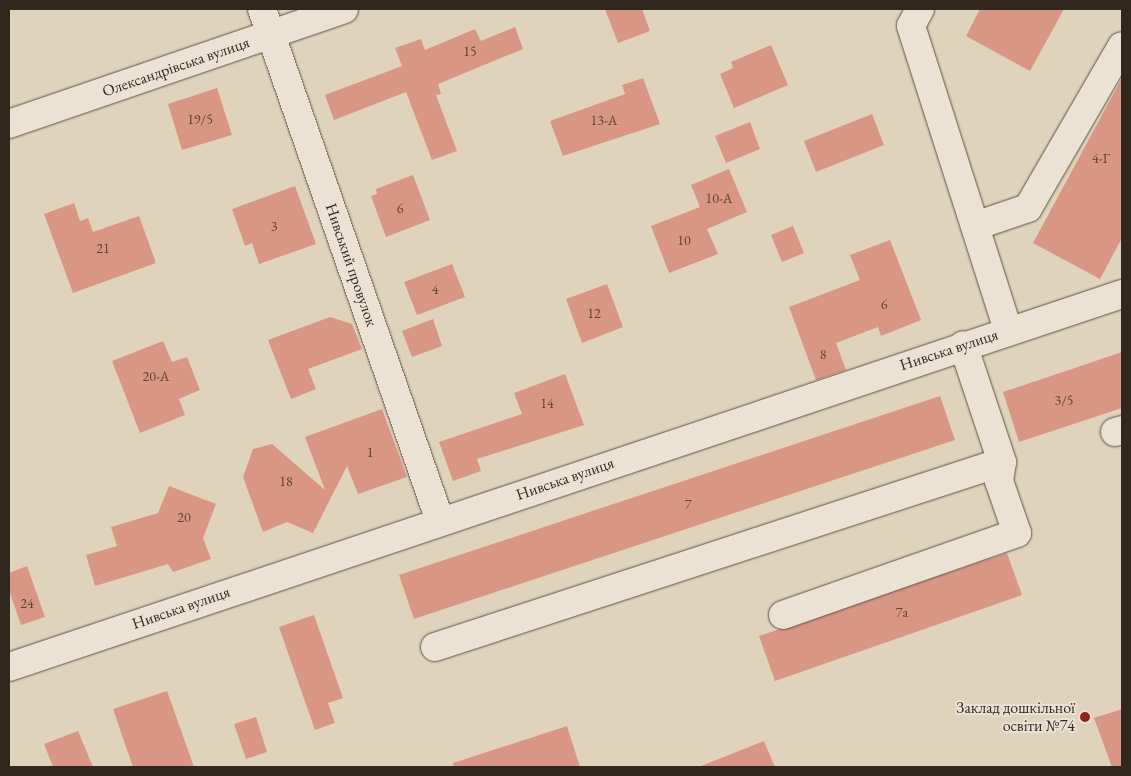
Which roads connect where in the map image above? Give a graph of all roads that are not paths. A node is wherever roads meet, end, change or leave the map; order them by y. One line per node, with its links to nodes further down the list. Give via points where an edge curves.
1 (262, 9): 4 (street, Нивський провулок)
2 (344, 9): 4 (street, Олександрівська вулиця)
3 (920, 9): 7 (street, via 910,26)
4 (270, 34): 6 (street, Олександрівська вулиця); 12 (street, Нивський провулок)
5 (1122, 46): 7 (street, via 1028,208)
6 (9, 124)
7 (975, 226): 9 (street)
8 (1122, 294): 9 (street, Нивська вулиця)
9 (1008, 330): 10 (street, Нивська вулиця)
10 (963, 345): 11 (street); 12 (street, Нивська вулиця)
11 (1002, 462): 13 (street, via 999,481 1017,533); 14 (street)
12 (440, 521): 15 (street, Нивська вулиця)
13 (783, 615)
14 (435, 647)
15 (9, 667)

